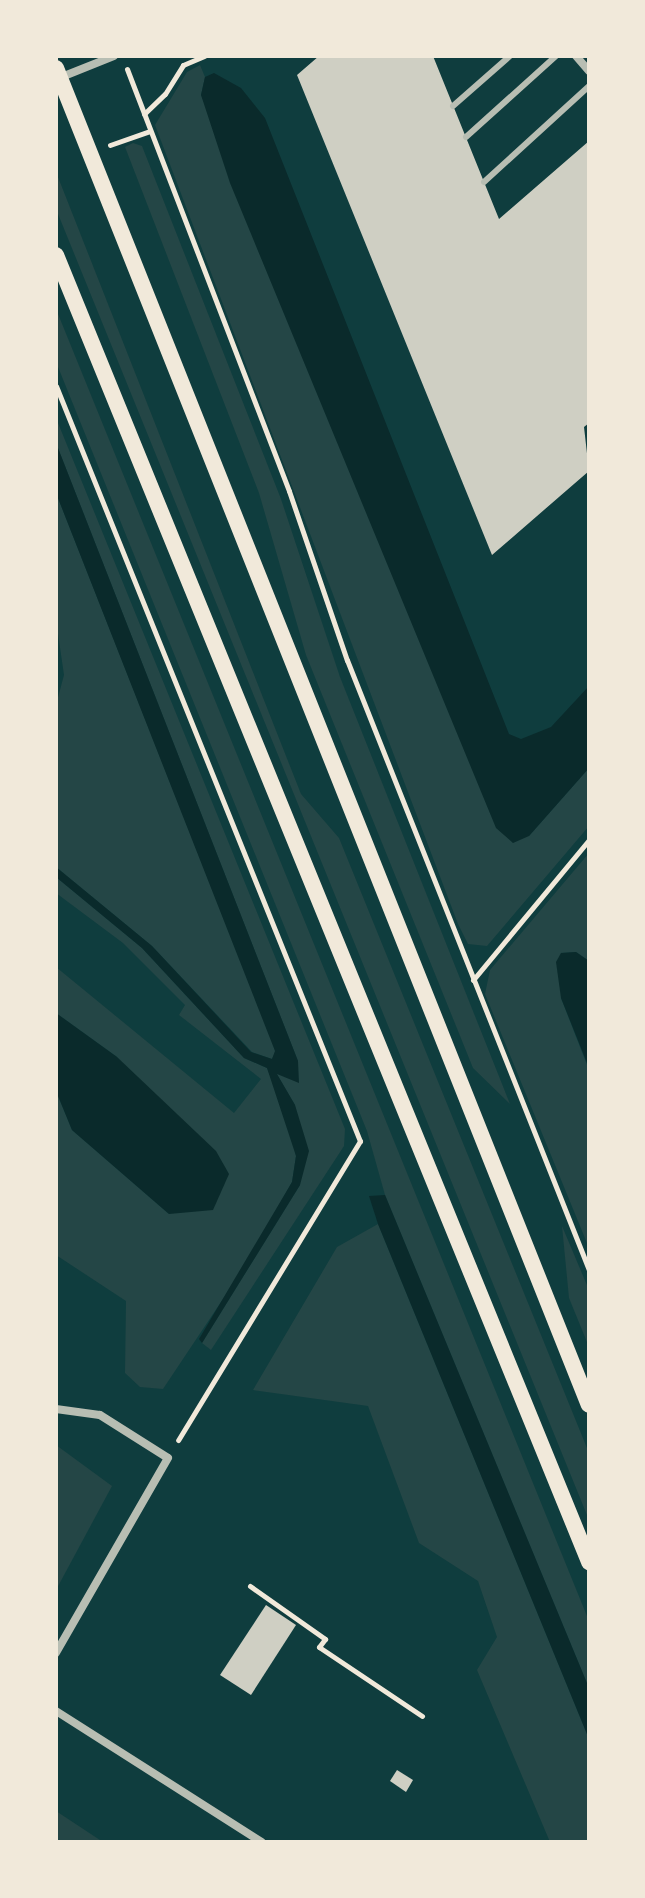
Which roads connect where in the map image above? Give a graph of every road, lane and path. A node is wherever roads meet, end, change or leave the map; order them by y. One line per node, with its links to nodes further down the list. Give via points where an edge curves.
1 (114, 56): 8 (street)
2 (122, 56): 11 (path)
3 (204, 56): 11 (path, via 183,65)
4 (510, 56): 10 (lane)
5 (556, 56): 12 (lane)
6 (576, 56): 7 (street)
7 (589, 71)
8 (57, 75): 19 (main road)
9 (589, 86): 13 (lane)
10 (453, 106)
11 (144, 114): 17 (path)
12 (466, 137)
13 (484, 182)
14 (56, 255): 22 (main road)
15 (56, 386): 21 (path, via 360,1141)
16 (589, 840): 17 (path)
17 (473, 981): 18 (path)
18 (589, 1270)
19 (589, 1405)
20 (56, 1409): 21 (street, via 100,1415)
21 (168, 1458): 24 (street)
22 (589, 1562)
23 (250, 1586): 26 (path, via 325,1639 319,1647)
24 (56, 1653)
25 (56, 1711): 27 (street)
26 (422, 1716)
27 (262, 1842)

